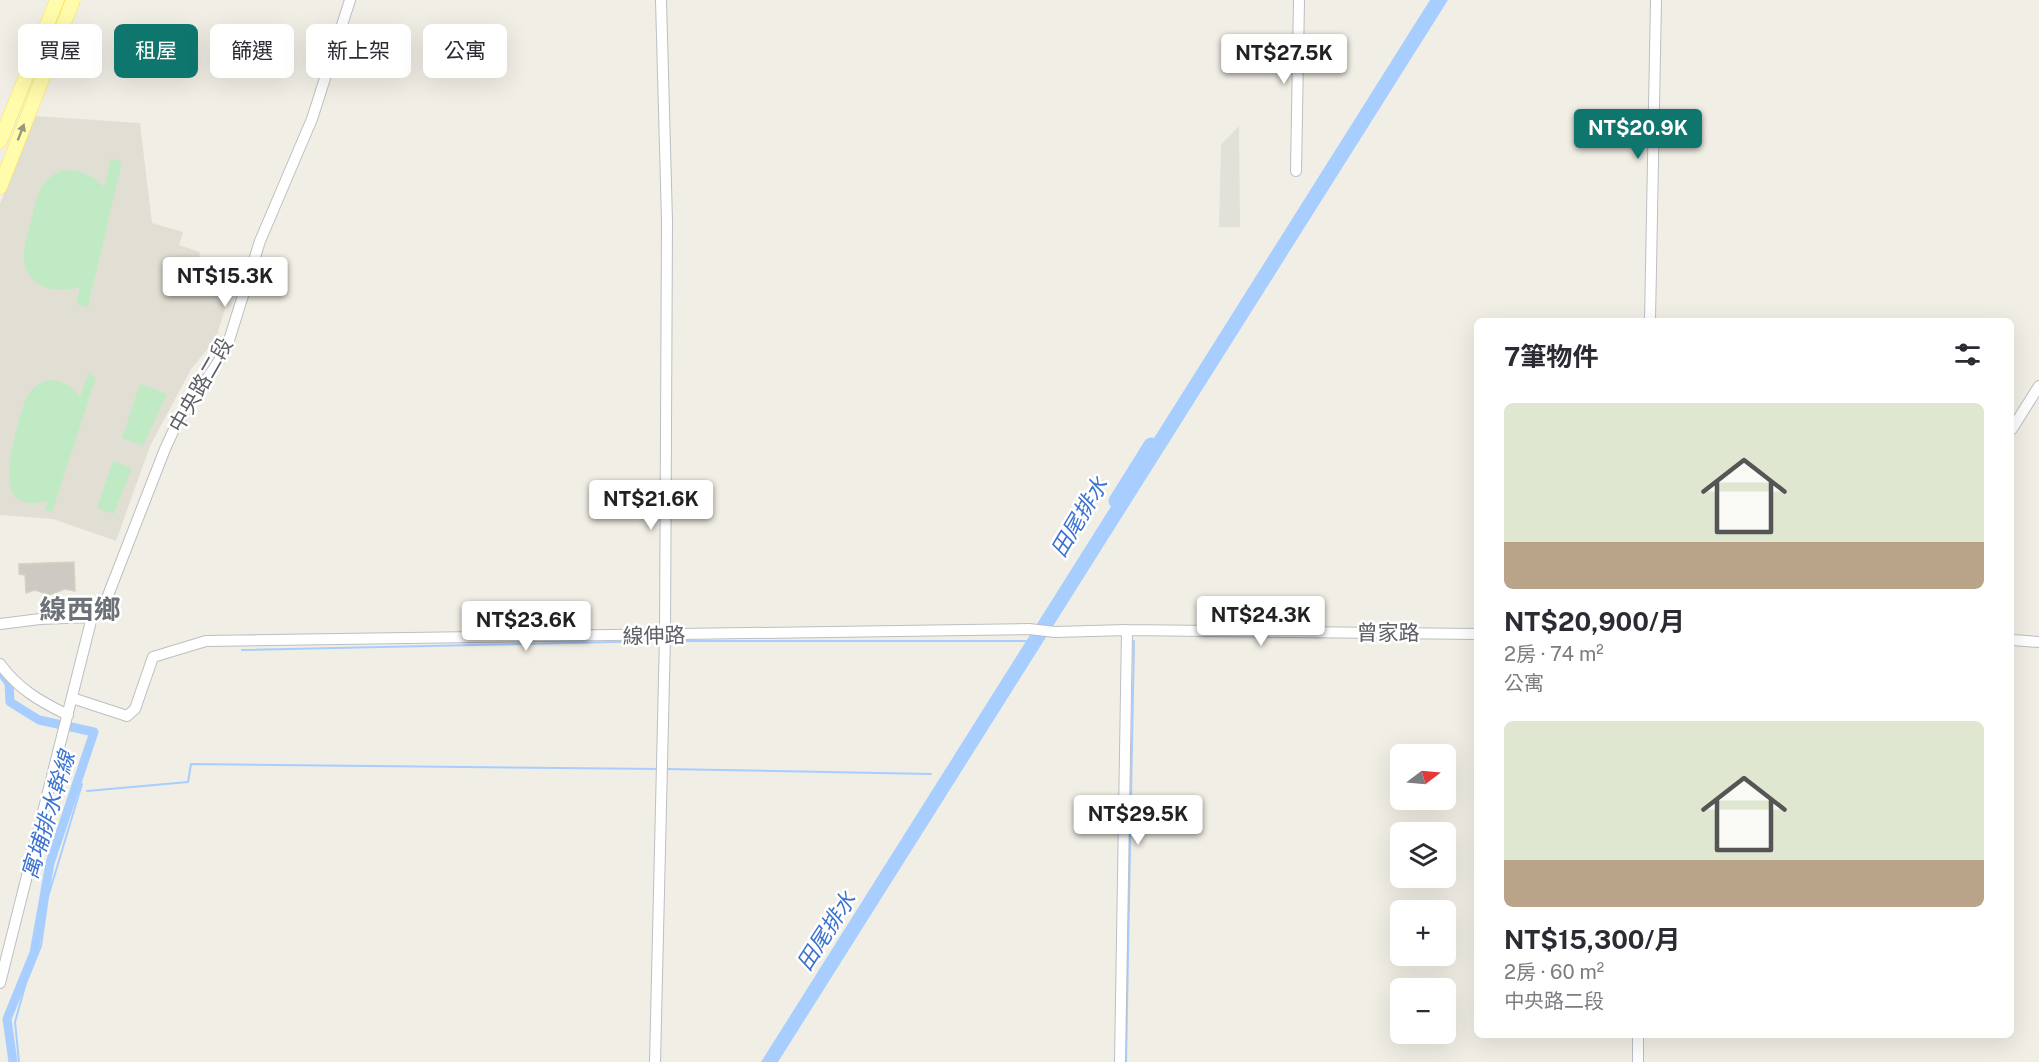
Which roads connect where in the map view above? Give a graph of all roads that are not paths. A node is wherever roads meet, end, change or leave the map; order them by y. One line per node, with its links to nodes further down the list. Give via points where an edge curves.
1 (57, 0): 7 (main road)
2 (73, 0): 9 (main road, one-way to 2)
3 (350, 0): 13 (street, 中央路二段, via 312,119 260,241 226,350 176,425 105,603)
4 (660, 0): 18 (street, via 667,221)
5 (1299, 0): 8 (street)
6 (1656, 0): 10 (street)
7 (0, 141)
8 (1296, 171)
9 (0, 187)
10 (1650, 318)
11 (2039, 386): 12 (street)
12 (2014, 426)
13 (92, 617): 14 (street); 22 (street, 中央路二段)
14 (0, 624)
15 (1127, 630): 16 (street, 曾家路); 17 (street, 曾家路); 27 (street)
16 (1048, 631): 18 (street, 線伸路)
17 (1474, 633)
18 (665, 636): 22 (street, 線伸路, via 206,640 153,657 135,708 127,716); 26 (street)
19 (2014, 640): 20 (street)
20 (2039, 642)
21 (0, 664): 23 (street, via 10,678 38,700)
22 (72, 698): 23 (street, 中央路二段)
23 (68, 715): 24 (street, 中央路二段)
24 (0, 983)
25 (1638, 1038): 28 (street)
26 (655, 1062)
27 (1120, 1062)
28 (1638, 1062)

